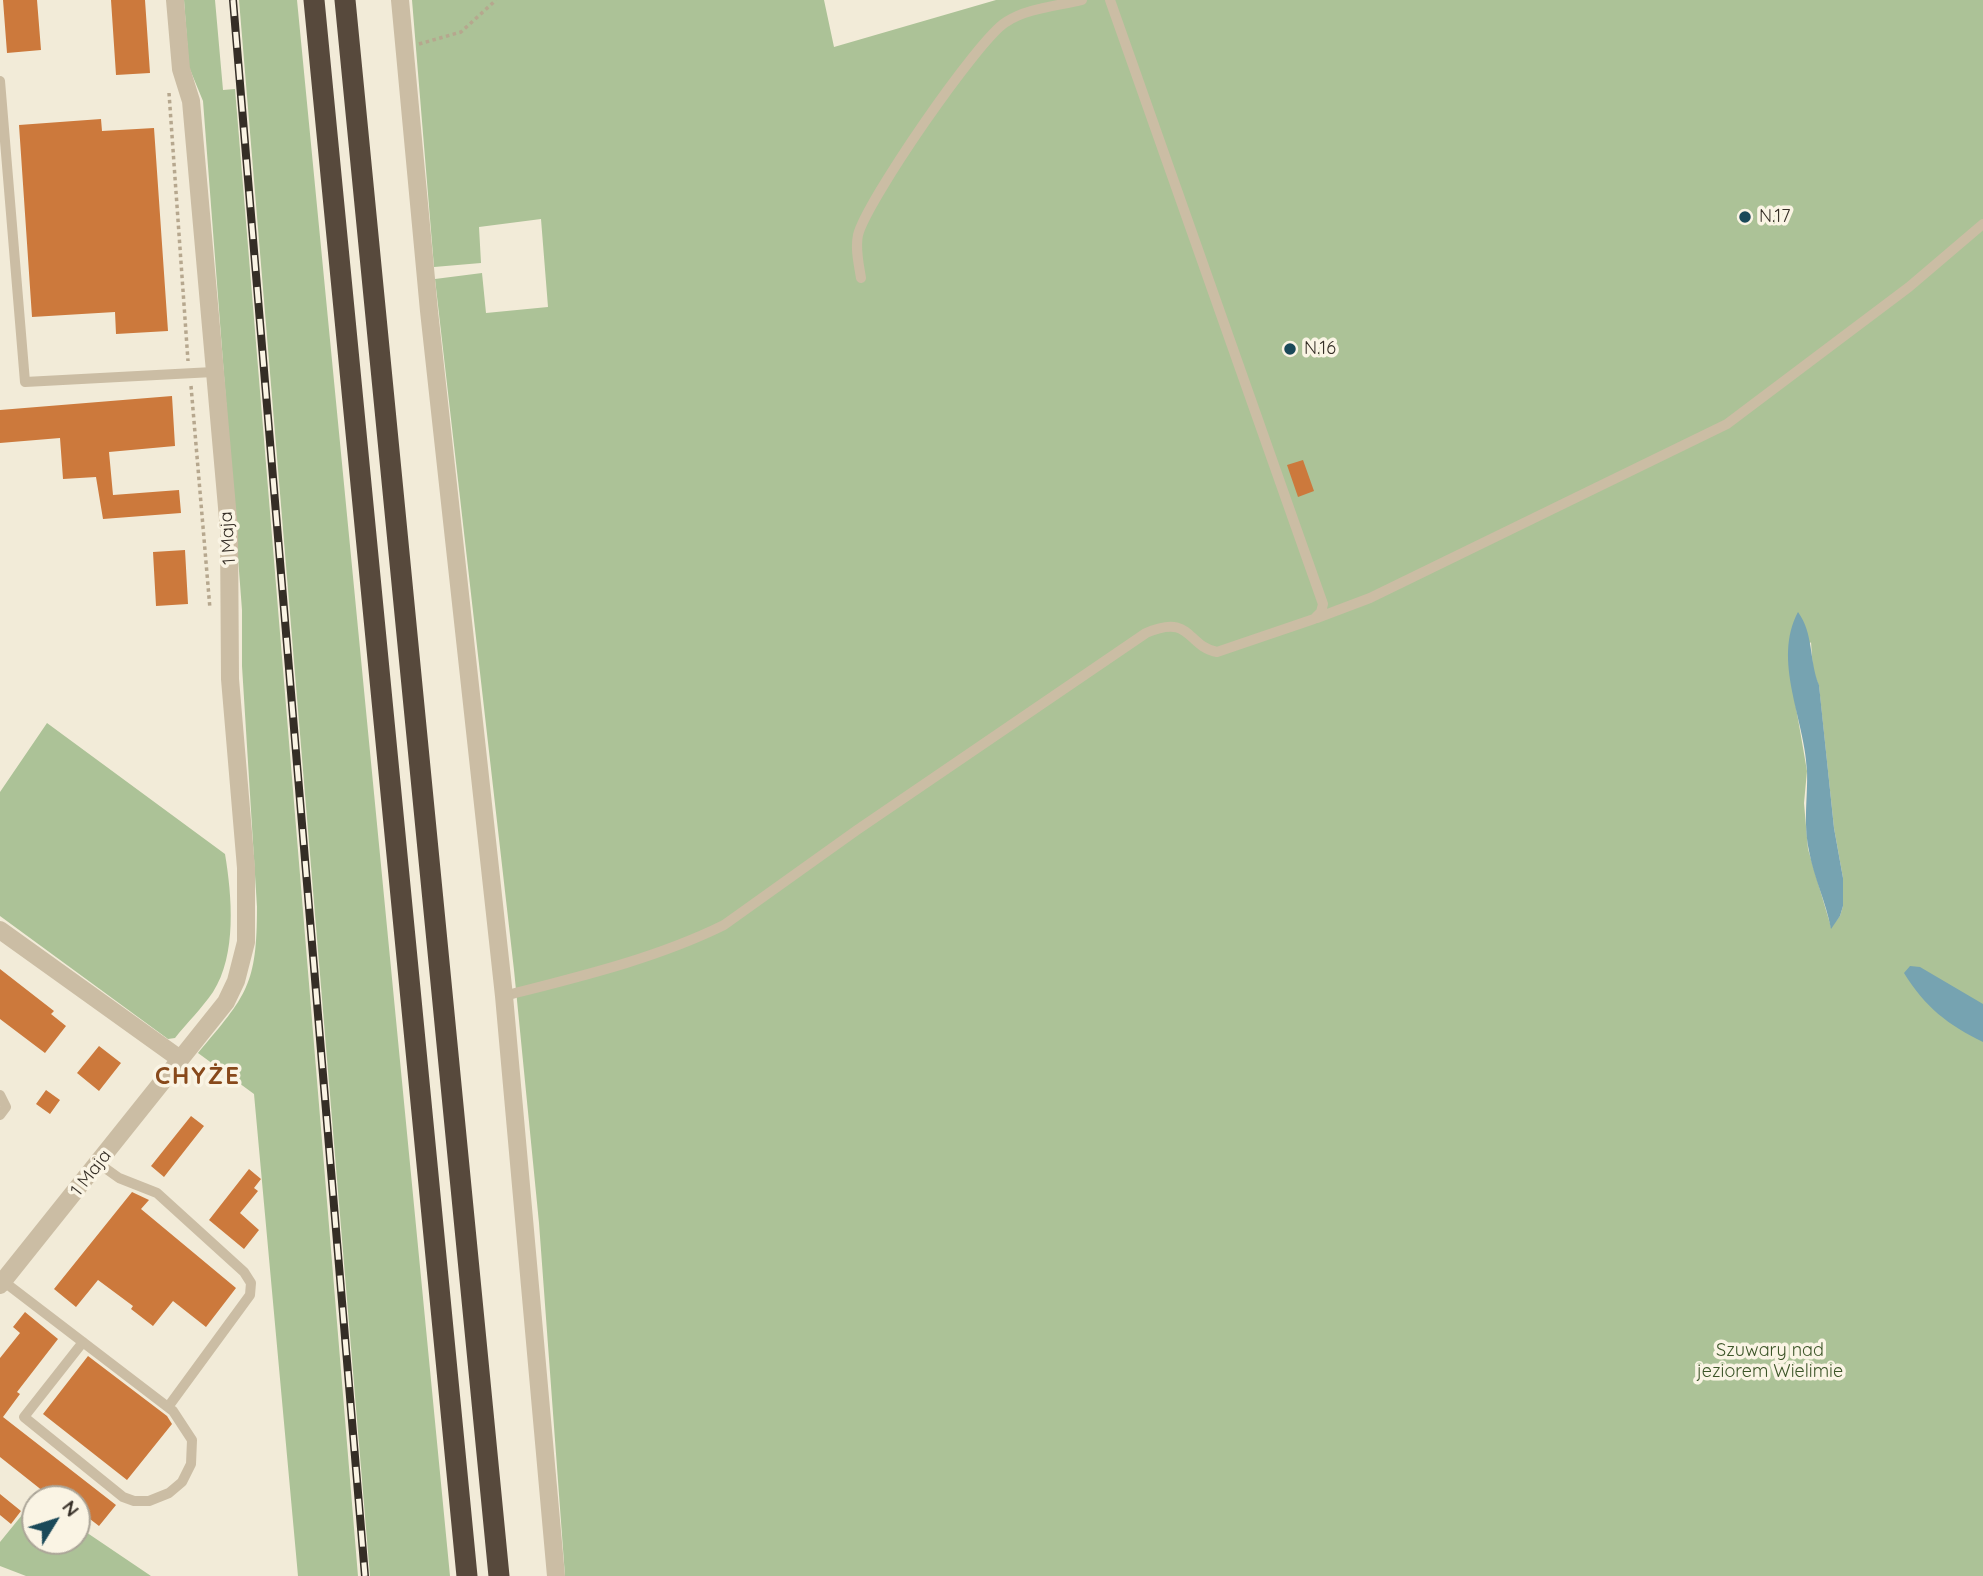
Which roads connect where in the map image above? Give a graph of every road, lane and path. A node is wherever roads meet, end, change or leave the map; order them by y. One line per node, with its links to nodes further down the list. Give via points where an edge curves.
1 (176, 0): 13 (street, 1 Maja, via 181,69 191,101)
2 (314, 0): 26 (highway)
3 (345, 0): 27 (highway)
4 (400, 0): 8 (street)
5 (496, 0): 8 (path, via 461,32)
6 (1083, 0): 12 (lane, via 1023,13 996,29 900,157 880,192 858,235)
7 (1110, 0): 16 (lane, via 1323,604)
8 (403, 46): 18 (street)
9 (0, 81): 14 (lane, via 25,382)
10 (169, 83): 14 (path)
11 (1983, 225): 16 (lane, via 1909,287 1718,430 1370,598)
12 (861, 278)
13 (213, 372): 14 (lane); 19 (street, 1 Maja, via 229,530 230,679 246,942 226,1002)
14 (189, 373): 15 (path)
15 (211, 618)
16 (1314, 619): 18 (lane, via 1217,652 1175,626 1146,633 724,925 586,975)
17 (0, 930): 19 (street)
18 (504, 996): 28 (street)
19 (180, 1059): 22 (street, 1 Maja)
20 (0, 1095): 21 (lane, via 6,1107)
21 (0, 1115)
22 (98, 1163): 23 (street, 1 Maja); 25 (lane, via 156,1193 251,1283 250,1295)
23 (1, 1282): 24 (lane)
24 (83, 1342): 25 (lane); 25 (lane, via 23,1417 123,1497 149,1501 183,1482 191,1464 192,1440)
25 (168, 1407)
26 (467, 1576)
27 (499, 1576)
28 (556, 1576)

